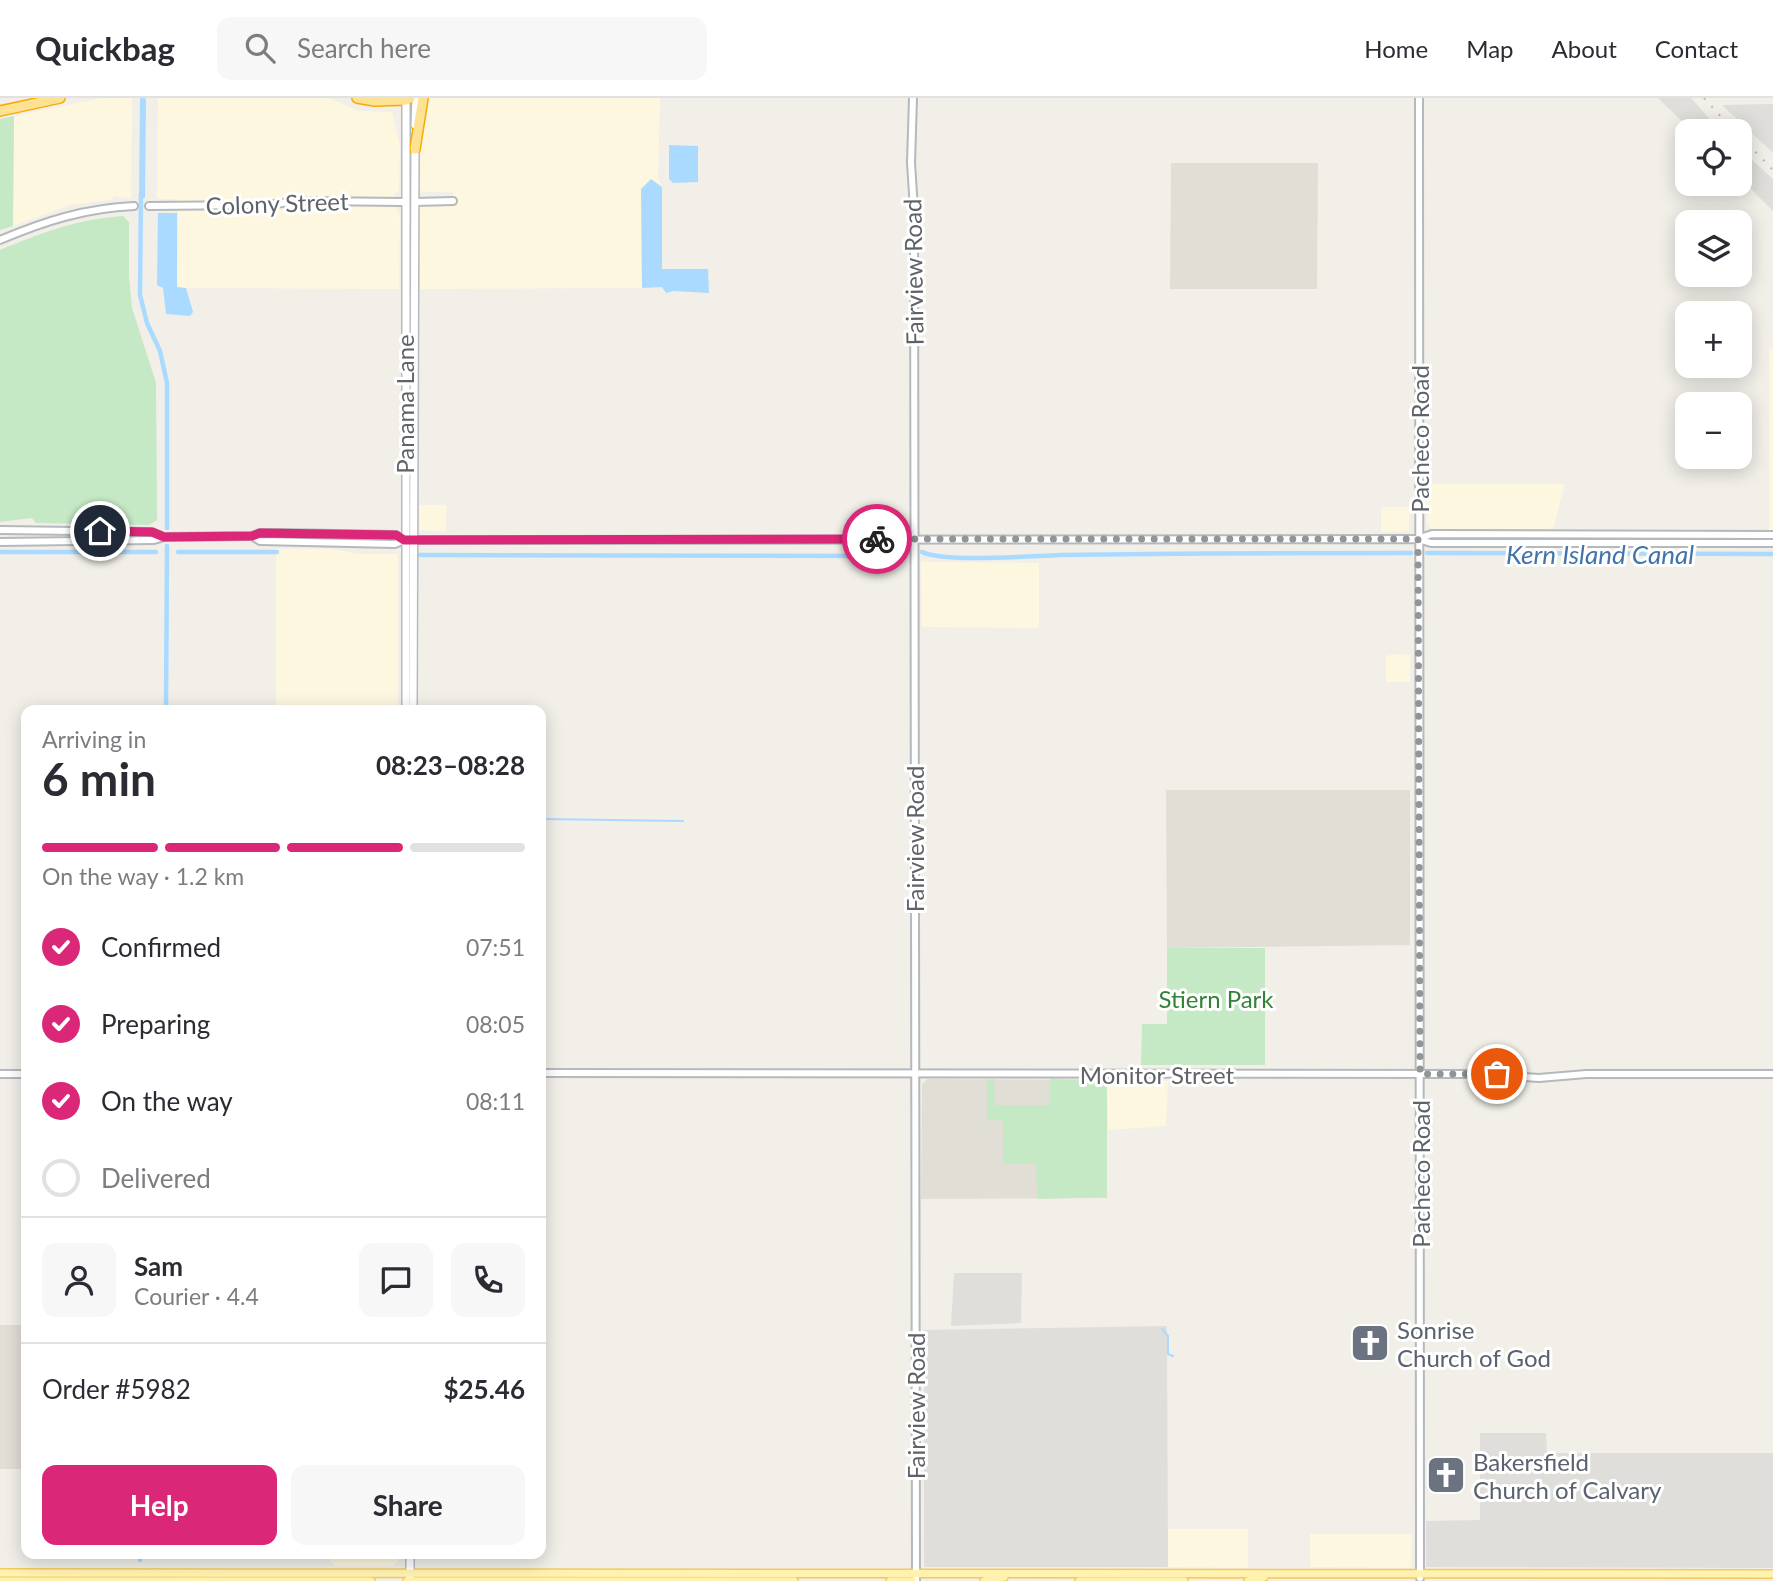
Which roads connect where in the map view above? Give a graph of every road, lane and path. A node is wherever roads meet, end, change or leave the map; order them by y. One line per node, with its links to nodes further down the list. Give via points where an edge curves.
1 (60, 98): 7 (highway)
2 (357, 98): 6 (highway)
3 (423, 98): 8 (highway)
4 (913, 98): 29 (street, Fairview Road)
5 (1419, 98): 30 (street, Pacheco Road)
6 (409, 99): 8 (main road, Panama Lane); 10 (main road, Panama Lane)
7 (0, 111)
8 (415, 149): 11 (main road, Panama Lane)
9 (453, 201): 11 (street)
10 (405, 202): 13 (street, Colony Street); 15 (main road, Panama Lane)
11 (415, 202): 16 (main road, Panama Lane)
12 (134, 206): 14 (street, via 68,214)
13 (149, 206)
14 (0, 240)
15 (405, 242): 16 (main road, via 410,277); 17 (main road, Panama Lane)
16 (415, 281): 18 (main road, Panama Lane)
17 (404, 358): 18 (main road); 19 (main road, Panama Lane)
18 (414, 376): 20 (main road, Panama Lane)
19 (404, 390): 20 (main road); 31 (main road, Panama Lane)
20 (414, 409): 32 (main road, Panama Lane)
21 (0, 530): 22 (street)
22 (22, 530): 27 (street, via 152,532); 34 (street)
23 (1602, 533): 24 (street); 25 (street); 36 (street)
24 (1511, 534): 30 (street, via 1432,534); 35 (street)
25 (1773, 534)
26 (252, 536): 27 (street); 28 (street); 28 (street, via 261,541)
27 (164, 537): 34 (street)
28 (334, 538): 31 (street, via 395,544); 31 (street, via 361,534 396,535)
29 (914, 538): 30 (street); 32 (street); 43 (street, Fairview Road)
30 (1418, 539): 35 (street); 44 (street, Pacheco Road)
31 (404, 540): 32 (street); 38 (main road, Panama Lane)
32 (413, 540): 39 (main road, Panama Lane)
33 (0, 542): 34 (street)
34 (22, 542)
35 (1476, 542): 36 (street)
36 (1563, 542): 37 (street)
37 (1773, 543)
38 (405, 705)
39 (413, 705)
40 (546, 1073): 43 (street, Monitor Street)
41 (0, 1074): 42 (street)
42 (21, 1074)
43 (915, 1074): 44 (street, Monitor Street); 60 (street, Fairview Road)
44 (1420, 1074): 45 (street, Monitor Street, via 1539,1078); 57 (street, Pacheco Road)
45 (1773, 1074)
46 (410, 1559): 48 (main road)
47 (358, 1572): 48 (main road); 50 (main road); 62 (main road)
48 (410, 1572): 49 (main road); 64 (main road); 66 (main road)
49 (457, 1572): 51 (main road); 66 (main road)
50 (0, 1573)
51 (670, 1573): 52 (main road); 67 (main road)
52 (716, 1573): 60 (main road); 68 (main road)
53 (1036, 1573): 54 (main road); 60 (main road); 71 (main road)
54 (1155, 1573): 59 (main road); 73 (main road)
55 (1647, 1574): 56 (main road); 57 (main road); 76 (main road)
56 (1717, 1574): 58 (main road); 77 (main road)
57 (1420, 1576): 59 (main road)
58 (1773, 1576): 78 (main road)
59 (1297, 1577): 75 (main road)
60 (914, 1578): 70 (main road)
61 (0, 1581): 62 (main road)
62 (316, 1581): 63 (main road)
63 (337, 1581): 64 (main road)
64 (352, 1581): 65 (main road)
65 (371, 1581)
66 (409, 1581): 67 (main road)
67 (628, 1581): 68 (main road)
68 (681, 1581): 69 (main road)
69 (794, 1581)
70 (890, 1581)
71 (984, 1581)
72 (1079, 1581): 73 (main road)
73 (1105, 1581): 74 (main road)
74 (1184, 1581)
75 (1248, 1581)
76 (1610, 1581)
77 (1677, 1581)
78 (1746, 1581)

